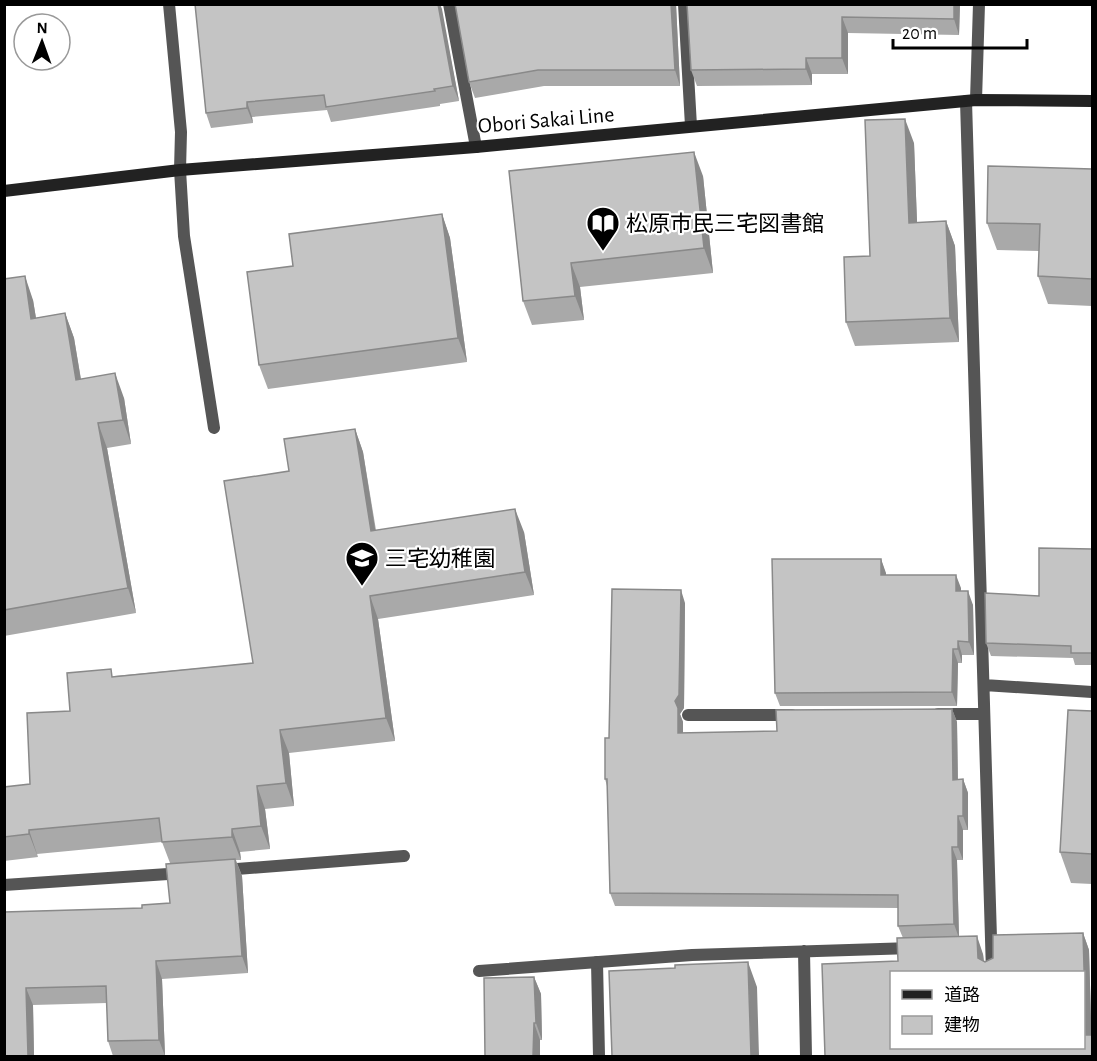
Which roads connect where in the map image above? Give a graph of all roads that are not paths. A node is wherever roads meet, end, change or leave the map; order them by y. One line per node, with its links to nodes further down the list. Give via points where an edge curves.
1 (169, 4): 9 (street, via 181,132)
2 (449, 4): 8 (street)
3 (684, 4): 7 (street)
4 (979, 4): 5 (street)
5 (971, 100): 6 (main road, Obori Sakai Line); 7 (main road, Obori Sakai Line); 12 (street)
6 (1092, 101)
7 (691, 126): 8 (main road, Obori Sakai Line)
8 (476, 147): 9 (main road, Obori Sakai Line)
9 (180, 170): 10 (main road, Obori Sakai Line); 11 (street, via 184,236)
10 (4, 191)
11 (214, 428)
12 (984, 686): 13 (street); 15 (street)
13 (1092, 692)
14 (925, 714): 15 (street)
15 (984, 714): 26 (street, via 985,945)
16 (688, 715): 17 (street)
17 (806, 715)
18 (404, 856): 19 (street)
19 (214, 871)
20 (190, 872): 21 (street)
21 (4, 885)
22 (921, 947): 23 (street)
23 (804, 951): 24 (street); 28 (street)
24 (597, 962): 25 (street); 27 (street)
25 (479, 971)
26 (992, 971)
27 (599, 1056)
28 (806, 1056)

